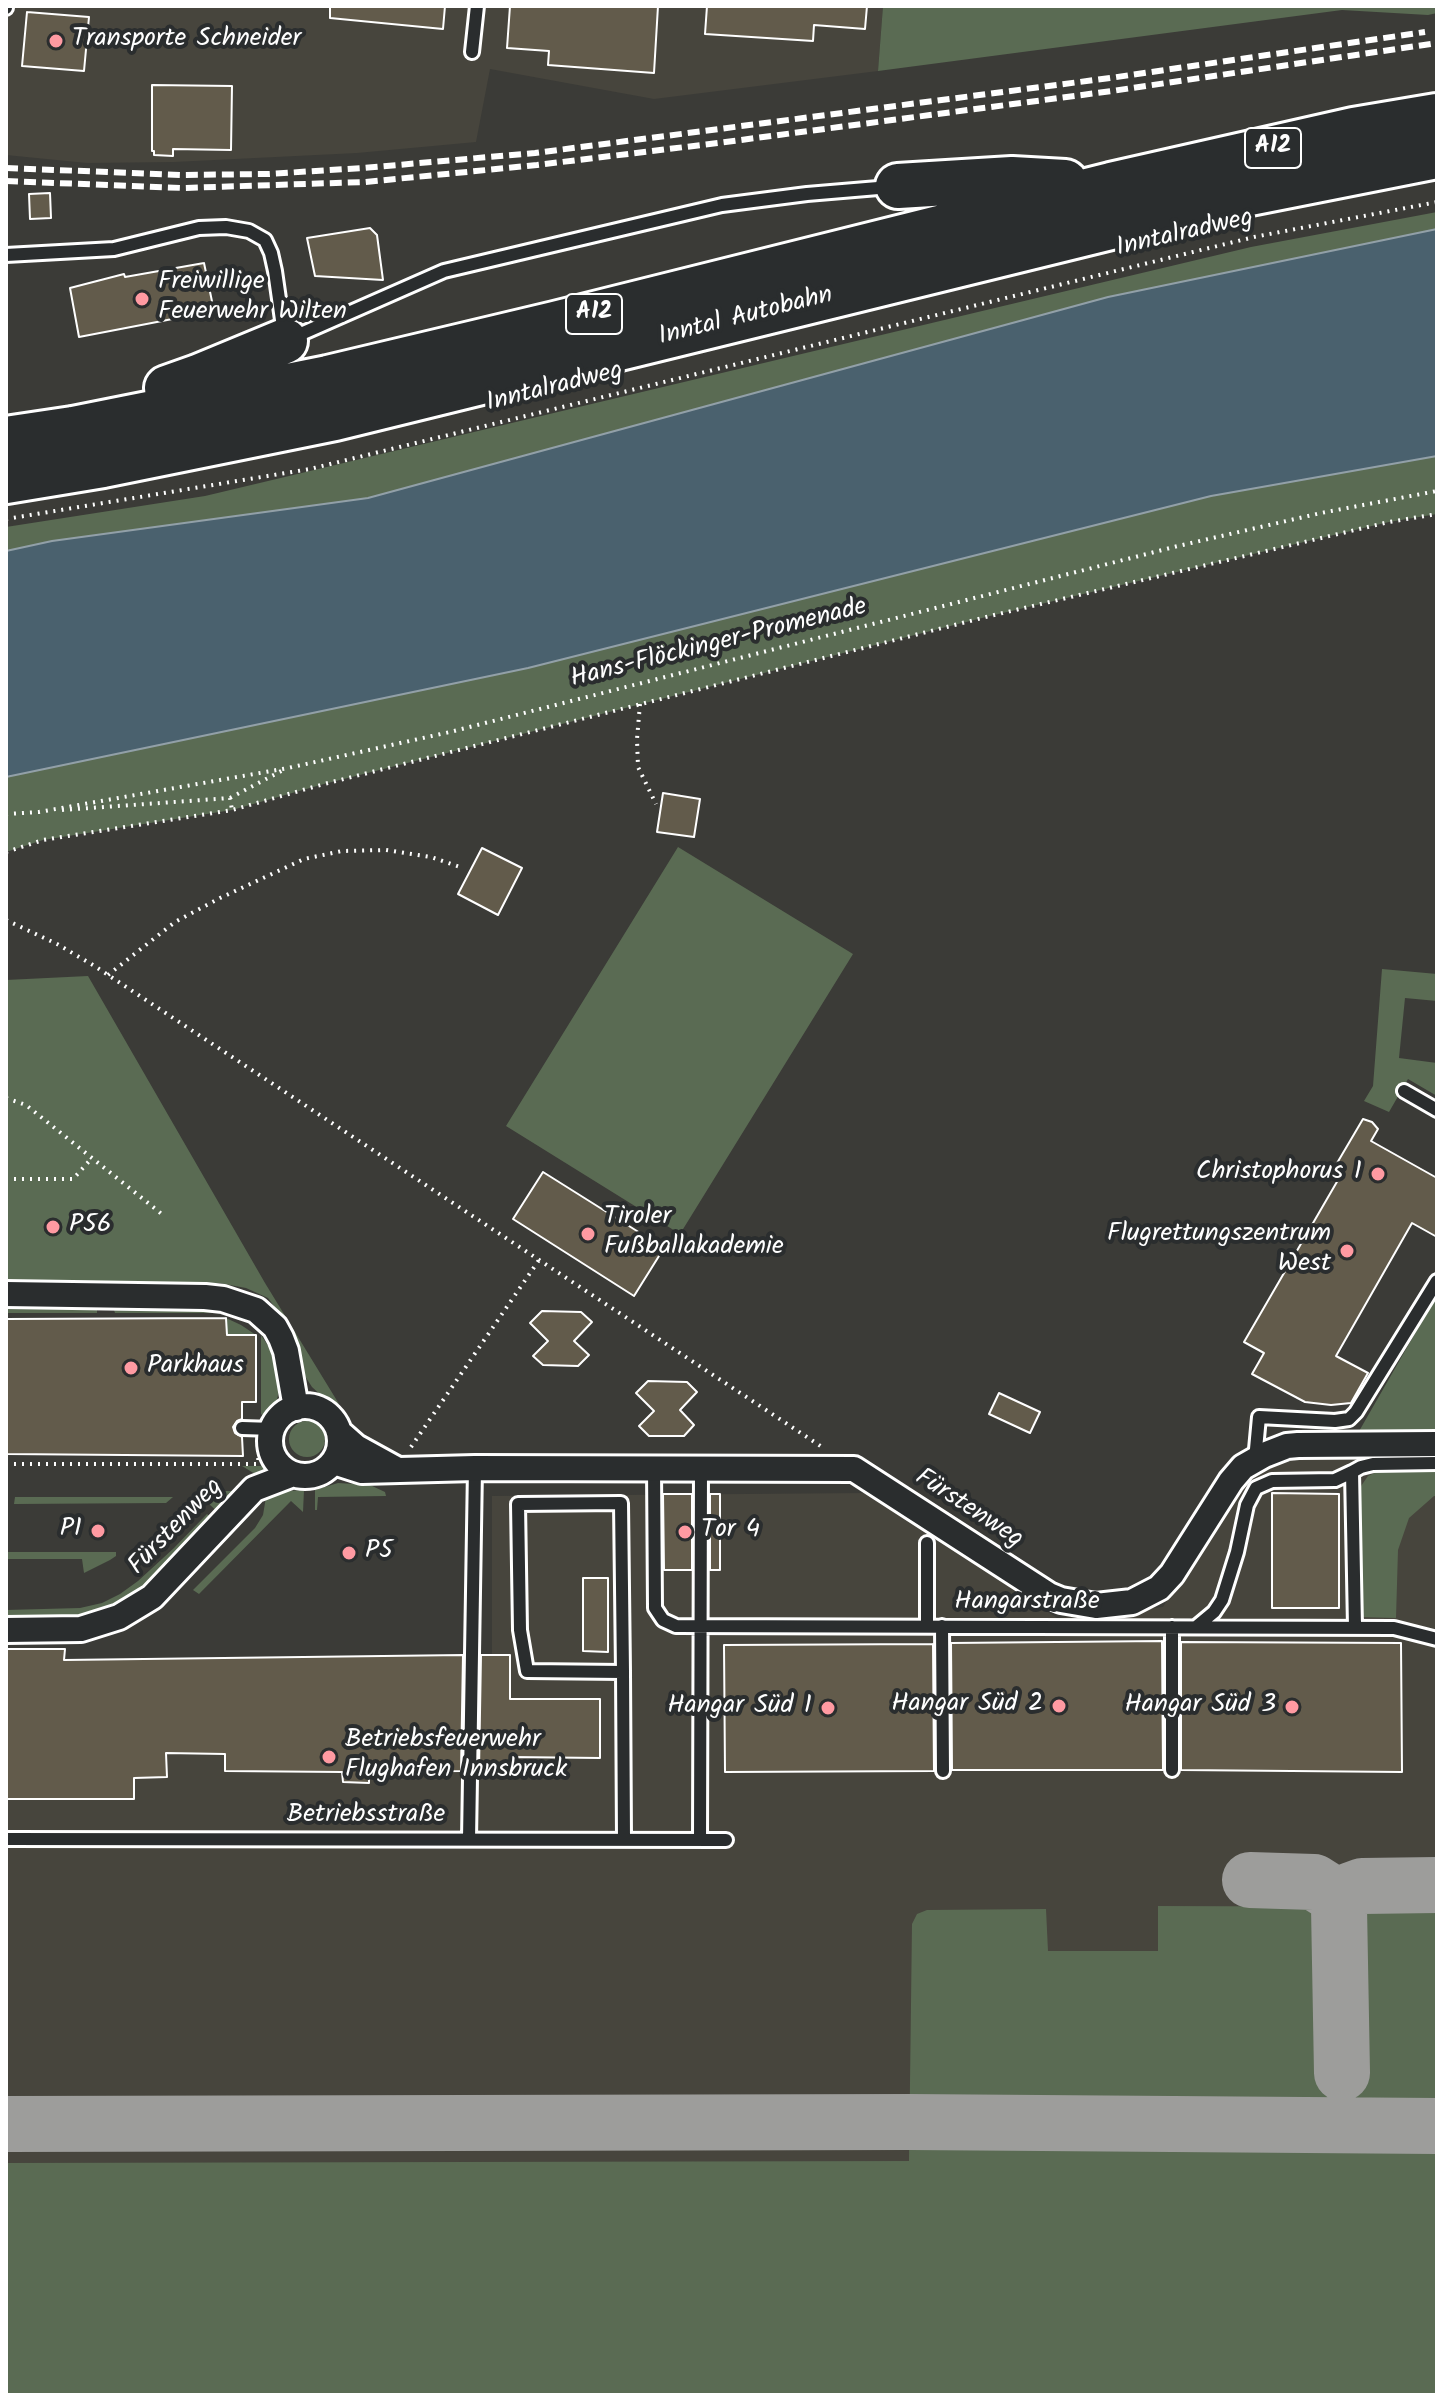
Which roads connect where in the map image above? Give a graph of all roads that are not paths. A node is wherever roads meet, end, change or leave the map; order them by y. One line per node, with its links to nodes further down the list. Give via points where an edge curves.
1 (477, 6): 2 (lane)
2 (472, 52)
3 (1437, 116): 5 (highway, Inntal Autobahn / A12)
4 (1437, 156): 11 (highway, Inntal Autobahn / A12, via 1229,198 335,418)
5 (1111, 185): 6 (highway, via 1012,179); 9 (highway, Inntal Autobahn / A12, via 343,374)
6 (898, 186): 8 (lane, via 722,205 444,271)
7 (6, 255): 8 (lane, via 114,249 199,228 249,231 265,240 271,253)
8 (285, 341): 9 (highway, via 123,402)
9 (73, 429): 10 (highway, Inntal Autobahn / A12)
10 (6, 439)
11 (6, 481)
12 (1404, 1091): 13 (lane)
13 (1437, 1110)
14 (1437, 1281): 21 (lane, via 1349,1419 1259,1417)
15 (6, 1294): 16 (street, via 205,1297 256,1310 281,1338)
16 (296, 1408): 18 (street); 19 (street, via 307,1406 327,1414)
17 (242, 1428): 18 (lane)
18 (266, 1432): 29 (street, via 277,1461)
19 (339, 1432): 22 (street); 27 (street)
20 (1437, 1444): 21 (street, Fürstenweg, via 1287,1446)
21 (1255, 1460): 24 (street, Fürstenweg, via 1231,1481 1159,1588 1132,1602 1096,1606 1049,1595 854,1469)
22 (334, 1462): 27 (street, via 362,1471); 29 (street, via 317,1474)
23 (1437, 1463): 28 (lane, via 1373,1464)
24 (701, 1467): 26 (street); 33 (lane)
25 (475, 1468): 26 (street); 27 (street); 43 (lane)
26 (654, 1468): 33 (lane, Hangarstraße, via 655,1608 668,1624)
27 (396, 1469)
28 (1352, 1472): 35 (lane, via 1335,1480 1272,1481 1256,1488 1222,1600); 36 (lane)
29 (293, 1474): 37 (street, Fürstenweg, via 254,1489 152,1597 119,1617 81,1629)
30 (927, 1543): 31 (lane)
31 (927, 1626): 32 (lane, Hangarstraße); 33 (lane, Hangarstraße)
32 (942, 1626): 34 (lane, Hangarstraße); 41 (lane)
33 (700, 1627): 45 (lane)
34 (1172, 1627): 35 (lane, Hangarstraße); 40 (lane)
35 (1196, 1627): 36 (lane, Hangarstraße)
36 (1355, 1627): 38 (lane, Hangarstraße, via 1394,1628)
37 (6, 1630)
38 (1437, 1639)
39 (623, 1672): 39 (lane, via 527,1671 520,1630 518,1504 621,1503); 44 (lane)
40 (1172, 1770)
41 (943, 1771)
42 (6, 1839): 43 (lane, Betriebsstraße)
43 (469, 1839): 44 (lane, Betriebsstraße)
44 (624, 1839): 45 (lane, Betriebsstraße)
45 (700, 1840): 46 (lane, Betriebsstraße)
46 (726, 1840)

